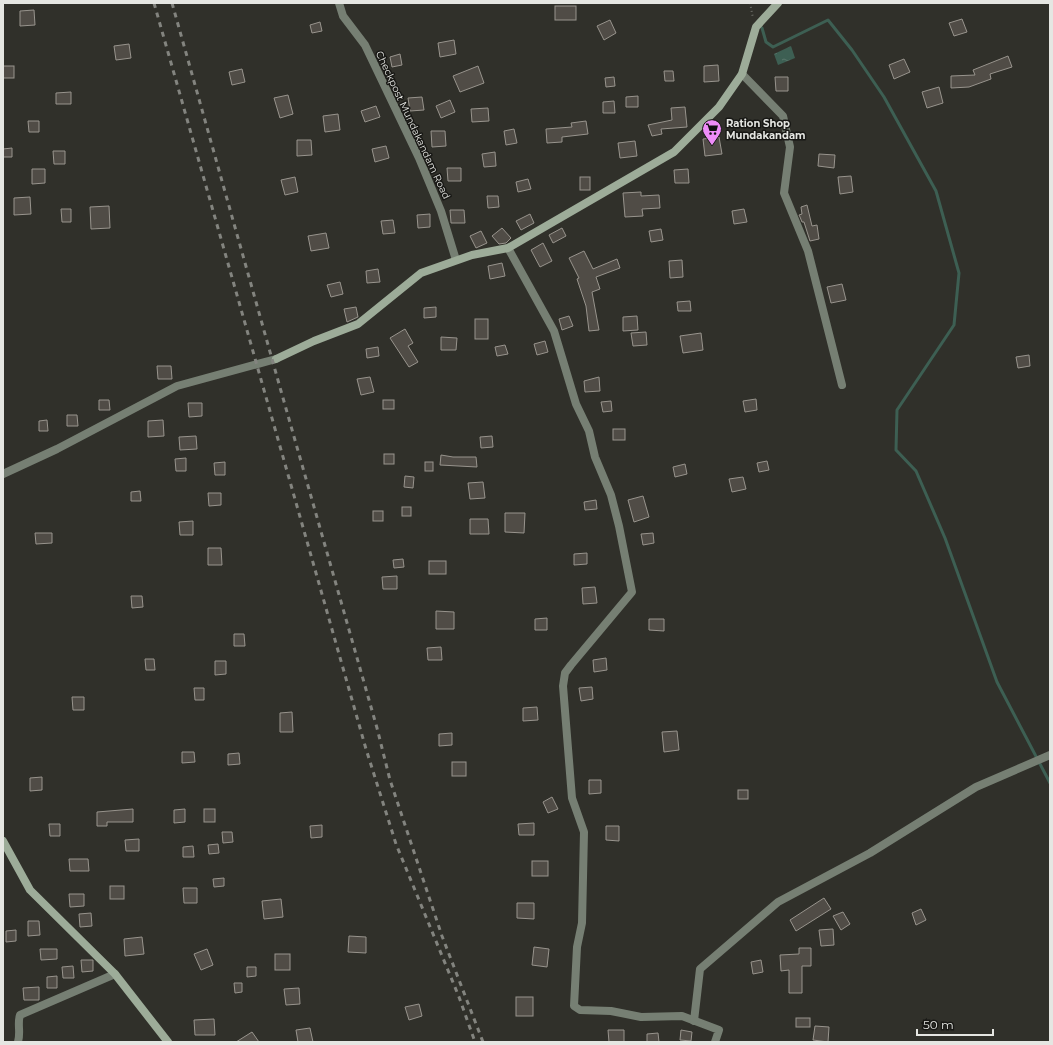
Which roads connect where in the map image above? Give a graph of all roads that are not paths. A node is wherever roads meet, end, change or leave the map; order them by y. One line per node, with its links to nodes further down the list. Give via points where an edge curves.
1 (339, 3): 5 (street, Checkpost Mundakandam Road, via 343,16 365,45 419,158 441,211)
2 (778, 3): 3 (street, via 756,27)
3 (742, 74): 4 (street, via 719,107 674,152); 6 (street, via 783,116 790,148 784,193 808,251)
4 (508, 248): 5 (street); 11 (street, via 554,331 576,404 589,431 595,457 611,495 632,592 565,673 563,686 572,798 584,832 582,923 577,947 574,1006 580,1010 611,1011 641,1017 682,1016)
5 (456, 260): 7 (street, via 421,273 358,324 276,359 177,386 57,449)
6 (842, 385)
7 (3, 474)
8 (1050, 755): 11 (street, via 976,786 870,853 778,902 700,969)
9 (3, 841): 10 (street, via 30,890)
10 (115, 974): 12 (street, via 20,1015 18,1020 21,1034); 13 (street)
11 (694, 1021): 14 (street, via 719,1030)
12 (18, 1042)
13 (168, 1042)
14 (715, 1042)

